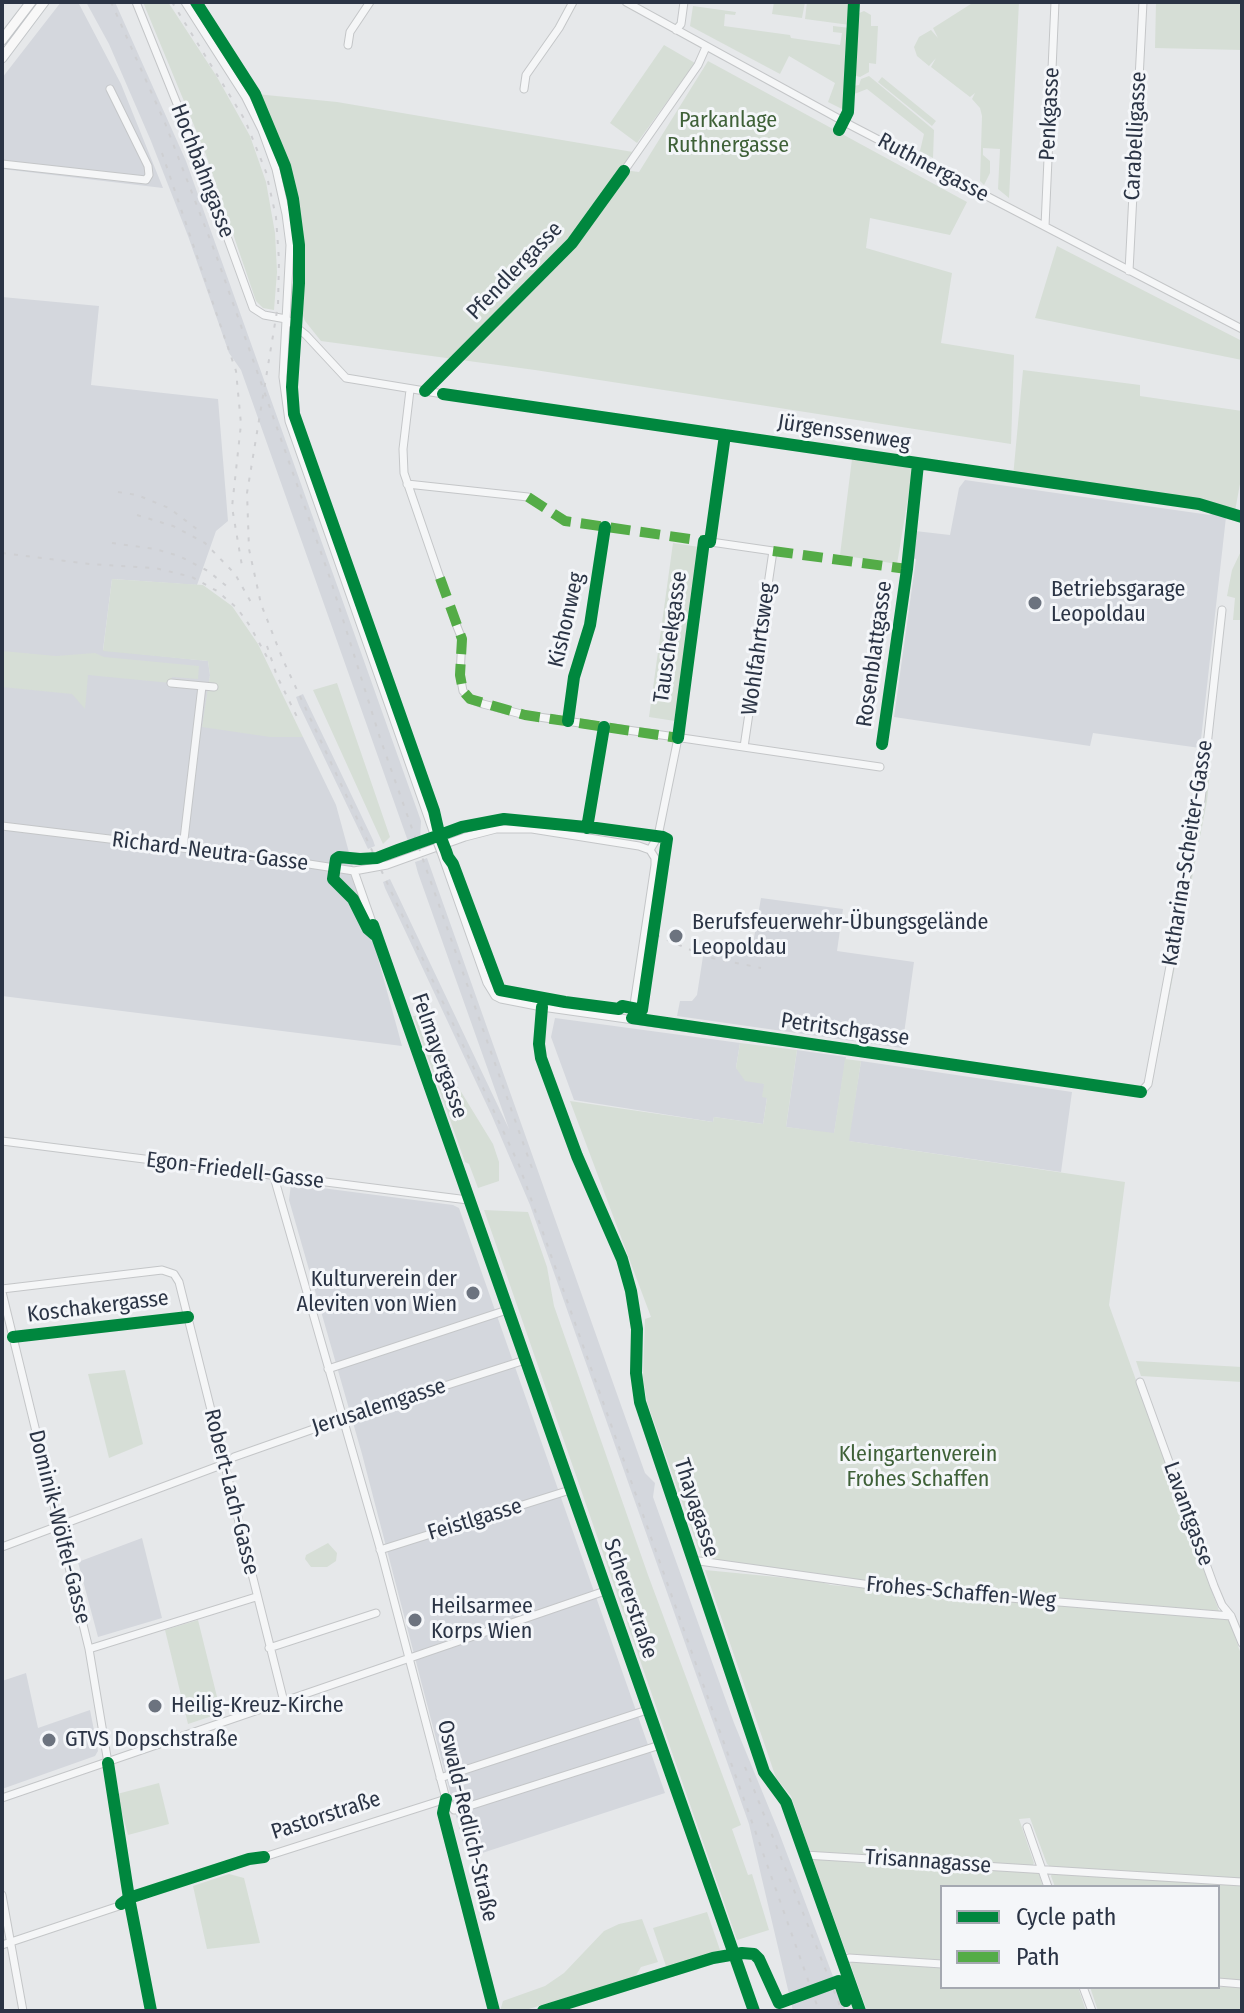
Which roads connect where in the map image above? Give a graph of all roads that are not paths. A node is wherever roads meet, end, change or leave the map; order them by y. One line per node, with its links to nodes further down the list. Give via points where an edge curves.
1 (31, 2): 12 (main road)
2 (44, 2): 15 (main road)
3 (136, 2): 22 (street, Hochbahngasse, via 253,308)
4 (185, 2): 22 (street, via 245,96 276,169 290,245)
5 (370, 2): 13 (street, via 350,32)
6 (573, 2): 17 (street, via 526,75)
7 (626, 2): 11 (street, Ruthnergasse)
8 (684, 2): 11 (street)
9 (1055, 2): 20 (street, Penkgasse)
10 (1143, 2): 21 (street, Carabelligasse)
11 (676, 30): 14 (street, Ruthnergasse)
12 (2, 40)
13 (348, 45)
14 (706, 47): 19 (street); 20 (street, Ruthnergasse)
15 (2, 58)
16 (110, 89): 18 (street, via 148,166 146,180)
17 (524, 89)
18 (2, 164)
19 (624, 171)
20 (1045, 226): 21 (street, Ruthnergasse)
21 (1129, 271): 23 (street, Ruthnergasse)
22 (286, 319): 24 (street, via 346,378); 42 (street, bridge, via 283,377 292,431 491,991 501,999)
23 (1242, 329)
24 (410, 390): 25 (street); 26 (street, via 402,456)
25 (443, 394)
26 (407, 484): 27 (street); 29 (street)
27 (528, 497)
28 (704, 541): 36 (street, Wohlfahrtsweg, via 773,551)
29 (440, 578)
30 (1222, 610): 44 (street, Katharina-Scheiter-Gasse, via 1201,800 1148,1084)
31 (456, 624): 35 (street, via 462,639 460,675 470,699 525,715)
32 (171, 683): 33 (street)
33 (202, 686): 34 (street); 39 (street)
34 (214, 687)
35 (678, 738): 36 (street); 40 (street, via 661,824)
36 (744, 747): 37 (street)
37 (880, 767)
38 (2, 826): 39 (street, Richard-Neutra-Gasse)
39 (183, 848): 41 (street, Richard-Neutra-Gasse)
40 (650, 850): 41 (street, Richard-Neutra-Gasse, via 532,829 496,829); 43 (street, via 655,865)
41 (354, 871): 47 (street, Felmayergasse)
42 (542, 1007): 43 (street, Petritschgasse); 60 (street, Thayagasse, via 541,1058 627,1276 637,1329 638,1393)
43 (632, 1018): 44 (street, Petritschgasse)
44 (1141, 1092)
45 (2, 1141): 46 (street, Egon-Friedell-Gasse)
46 (274, 1177): 47 (street, Egon-Friedell-Gasse); 51 (street, Oswald-Redlich-Straße)
47 (468, 1200): 49 (street, Schererstraße)
48 (2, 1291): 55 (street, Robert-Lach-Gasse, via 170,1271 179,1282); 57 (street, Dominik-Wölfel-Gasse)
49 (507, 1310): 50 (street, Schererstraße); 51 (street)
50 (525, 1360): 53 (street, Jerusalemgasse); 56 (street, Schererstraße)
51 (328, 1369): 53 (street, Oswald-Redlich-Straße)
52 (1140, 1382): 64 (street, Lavantgasse, via 1214,1586)
53 (342, 1419): 54 (street, Jerusalemgasse); 59 (street, Oswald-Redlich-Straße)
54 (234, 1457)
55 (224, 1464): 57 (street); 62 (street, Robert-Lach-Gasse)
56 (570, 1490): 59 (street, Feistlgasse); 61 (street, Schererstraße)
57 (58, 1526): 58 (street); 67 (street, Dominik-Wölfel-Gasse)
58 (2, 1547)
59 (380, 1550): 68 (street, Oswald-Redlich-Straße)
60 (692, 1560): 64 (street, Frohes-Schaffen-Weg, via 899,1589); 77 (street, Thayagasse, via 764,1772 784,1798)
61 (605, 1591): 68 (street); 70 (street, Schererstraße)
62 (256, 1597): 66 (street, Robert-Lach-Gasse); 67 (street)
63 (376, 1613): 66 (street)
64 (1231, 1616): 65 (street, Lavantgasse)
65 (1242, 1643)
66 (269, 1648): 69 (street, Robert-Lach-Gasse)
67 (89, 1649): 72 (street, Dominik-Wölfel-Gasse)
68 (407, 1658): 69 (street); 73 (street, Oswald-Redlich-Straße)
69 (284, 1702): 72 (street)
70 (647, 1710): 71 (street, Schererstraße); 73 (street)
71 (660, 1745): 75 (street, Pastorstraße, via 460,1809 454,1810); 94 (street, Schererstraße)
72 (108, 1763): 74 (street)
73 (440, 1778): 75 (street, Oswald-Redlich-Straße)
74 (2, 1798)
75 (446, 1799): 78 (street, Pastorstraße)
76 (1027, 1827): 79 (street)
77 (805, 1855): 79 (street, Trisannagasse); 86 (street, Thayagasse)
78 (264, 1857)
79 (1042, 1870): 80 (street, Trisannagasse); 81 (street)
80 (1242, 1882)
81 (1047, 1885)
82 (2, 1895): 84 (street)
83 (119, 1906): 84 (street)
84 (11, 1941): 85 (street); 92 (street)
85 (2, 1945)
86 (842, 1960): 87 (street); 95 (street, Thayagasse)
87 (940, 1964)
88 (662, 1974): 93 (street)
89 (1220, 1982): 90 (street)
90 (1242, 1984)
91 (1084, 1989): 96 (street)
92 (23, 2011)
93 (543, 2011)
94 (754, 2011)
95 (860, 2011)
96 (1092, 2011)

